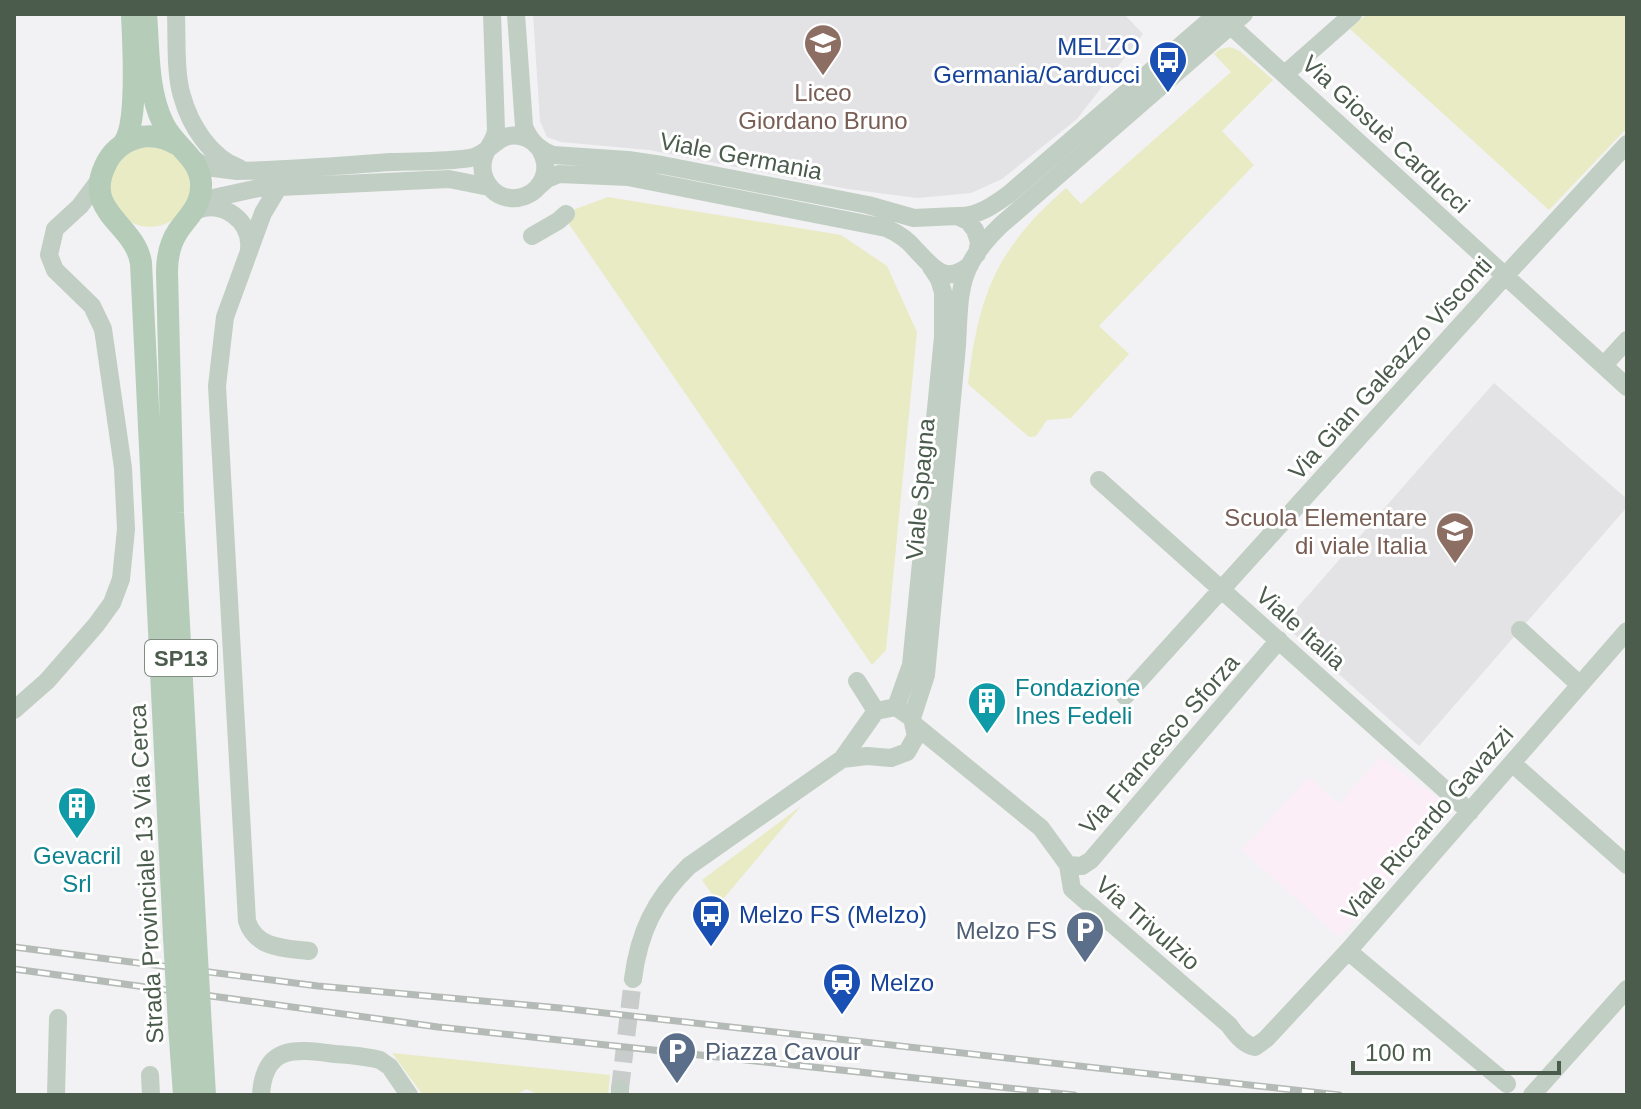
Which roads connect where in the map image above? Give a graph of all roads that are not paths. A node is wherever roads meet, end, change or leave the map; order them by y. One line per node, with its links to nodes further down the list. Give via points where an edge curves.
1 (132, 14): 9 (main road, via 132,112)
2 (146, 14): 13 (main road, Strada Provinciale 13 Via Cerca / SP13, via 157,107 164,126)
3 (176, 14): 15 (street, via 181,94 197,129 215,155)
4 (492, 14): 12 (street, via 497,121)
5 (516, 14): 11 (street, via 523,121)
6 (1353, 14): 8 (street)
7 (1228, 17): 8 (street, Via Giosuè Carducci); 22 (street, via 1009,194 982,211); 30 (street, via 987,239)
8 (1285, 74): 32 (street, Via Giosuè Carducci)
9 (123, 144): 13 (main road, via 153,136); 16 (main road)
10 (1627, 144): 32 (street, Via Gian Galeazzo Visconti)
11 (537, 145): 12 (street, via 512,135); 20 (street, via 545,165); 23 (street, Viale Germania, via 553,155 638,161 909,217)
12 (490, 146): 14 (street, via 472,158); 19 (street, via 482,165)
13 (187, 153): 15 (street, via 206,167); 25 (main road, Strada Provinciale 13 Via Cerca / SP13, via 199,171 201,186)
14 (306, 168): 15 (street); 18 (street)
15 (250, 171)
16 (101, 178): 24 (street); 27 (main road, Strada Provinciale 13 Via Cerca / SP13, via 103,204)
17 (322, 185): 18 (street); 19 (street, via 449,179); 26 (street, via 294,194)
18 (277, 187): 25 (street, via 221,195); 26 (street)
19 (489, 187): 20 (street, via 512,198)
20 (538, 187): 31 (street, Viale Germania, via 563,174 682,186 874,224 895,232)
21 (566, 214): 28 (street)
22 (958, 216): 23 (street); 30 (street, via 976,232)
23 (938, 217): 31 (street, via 921,235 920,249)
24 (69, 218): 27 (street, via 96,216); 45 (street, via 55,229 49,255 55,270 92,306 103,329 121,443 124,556 121,579 96,625)
25 (189, 218): 27 (main road, via 169,234 153,237); 29 (street, via 205,207 235,216 248,233); 56 (main road, Strada Provinciale 13 Via Cerca / SP13, via 172,244 167,272)
26 (261, 219): 29 (street)
27 (119, 226): 56 (main road, Strada Provinciale 13 Via Cerca / SP13, via 135,243 141,263)
28 (532, 236)
29 (248, 250): 57 (street, via 225,317 217,386 247,921 268,945)
30 (974, 260): 31 (street, via 952,274 940,273); 47 (street, Viale Spagna, via 959,293 926,675)
31 (927, 262): 44 (street, Viale Spagna, via 943,292 942,350 911,665)
32 (1505, 276): 34 (street, Via Giosuè Carducci); 37 (street, Via Gian Galeazzo Visconti)
33 (1627, 340): 34 (street)
34 (1604, 365): 35 (street, Via Giosuè Carducci)
35 (1627, 387)
36 (1099, 480): 37 (street, Viale Italia)
37 (1222, 589): 40 (street, Viale Italia); 43 (street, Via Gian Galeazzo Visconti)
38 (1520, 630): 42 (street)
39 (1627, 631): 42 (street, Viale Riccardo Gavazzi)
40 (1279, 640): 53 (street, Viale Italia); 54 (street, Via Francesco Sforza, via 1091,860)
41 (857, 681): 46 (street)
42 (1580, 685): 52 (street, Viale Riccardo Gavazzi)
43 (1125, 696)
44 (896, 707): 46 (street); 47 (street)
45 (14, 710)
46 (871, 716): 50 (street, via 867,743); 51 (street)
47 (914, 722): 48 (street, via 916,736); 49 (street, Via Trivulzio)
48 (907, 752): 49 (street); 50 (street)
49 (950, 755): 54 (street, Via Trivulzio, via 1041,828)
50 (883, 757): 51 (street)
51 (842, 759): 59 (street, via 675,880 647,920)
52 (1512, 763): 53 (street, Viale Riccardo Gavazzi); 55 (street)
53 (1470, 812): 58 (street, Viale Riccardo Gavazzi)
54 (1068, 865): 62 (street, Via Trivulzio, via 1072,889 1242,1040 1253,1047)
55 (1627, 865)
56 (185, 939): 67 (main road, Strada Provinciale 13 Via Cerca / SP13, bridge); 68 (main road, Strada Provinciale 13 Via Cerca / SP13, bridge)
57 (309, 951)
58 (1348, 951): 62 (street, Viale Riccardo Gavazzi); 64 (street)
59 (633, 979)
60 (1627, 989): 71 (street)
61 (58, 1018): 65 (street)
62 (1261, 1044)
63 (150, 1075): 66 (street)
64 (1507, 1084)
65 (56, 1095)
66 (151, 1095)
67 (184, 1095)
68 (205, 1095)
69 (261, 1095): 70 (street, via 268,1068 280,1054 294,1049 376,1058 390,1067)
70 (409, 1095)
71 (1532, 1095)

